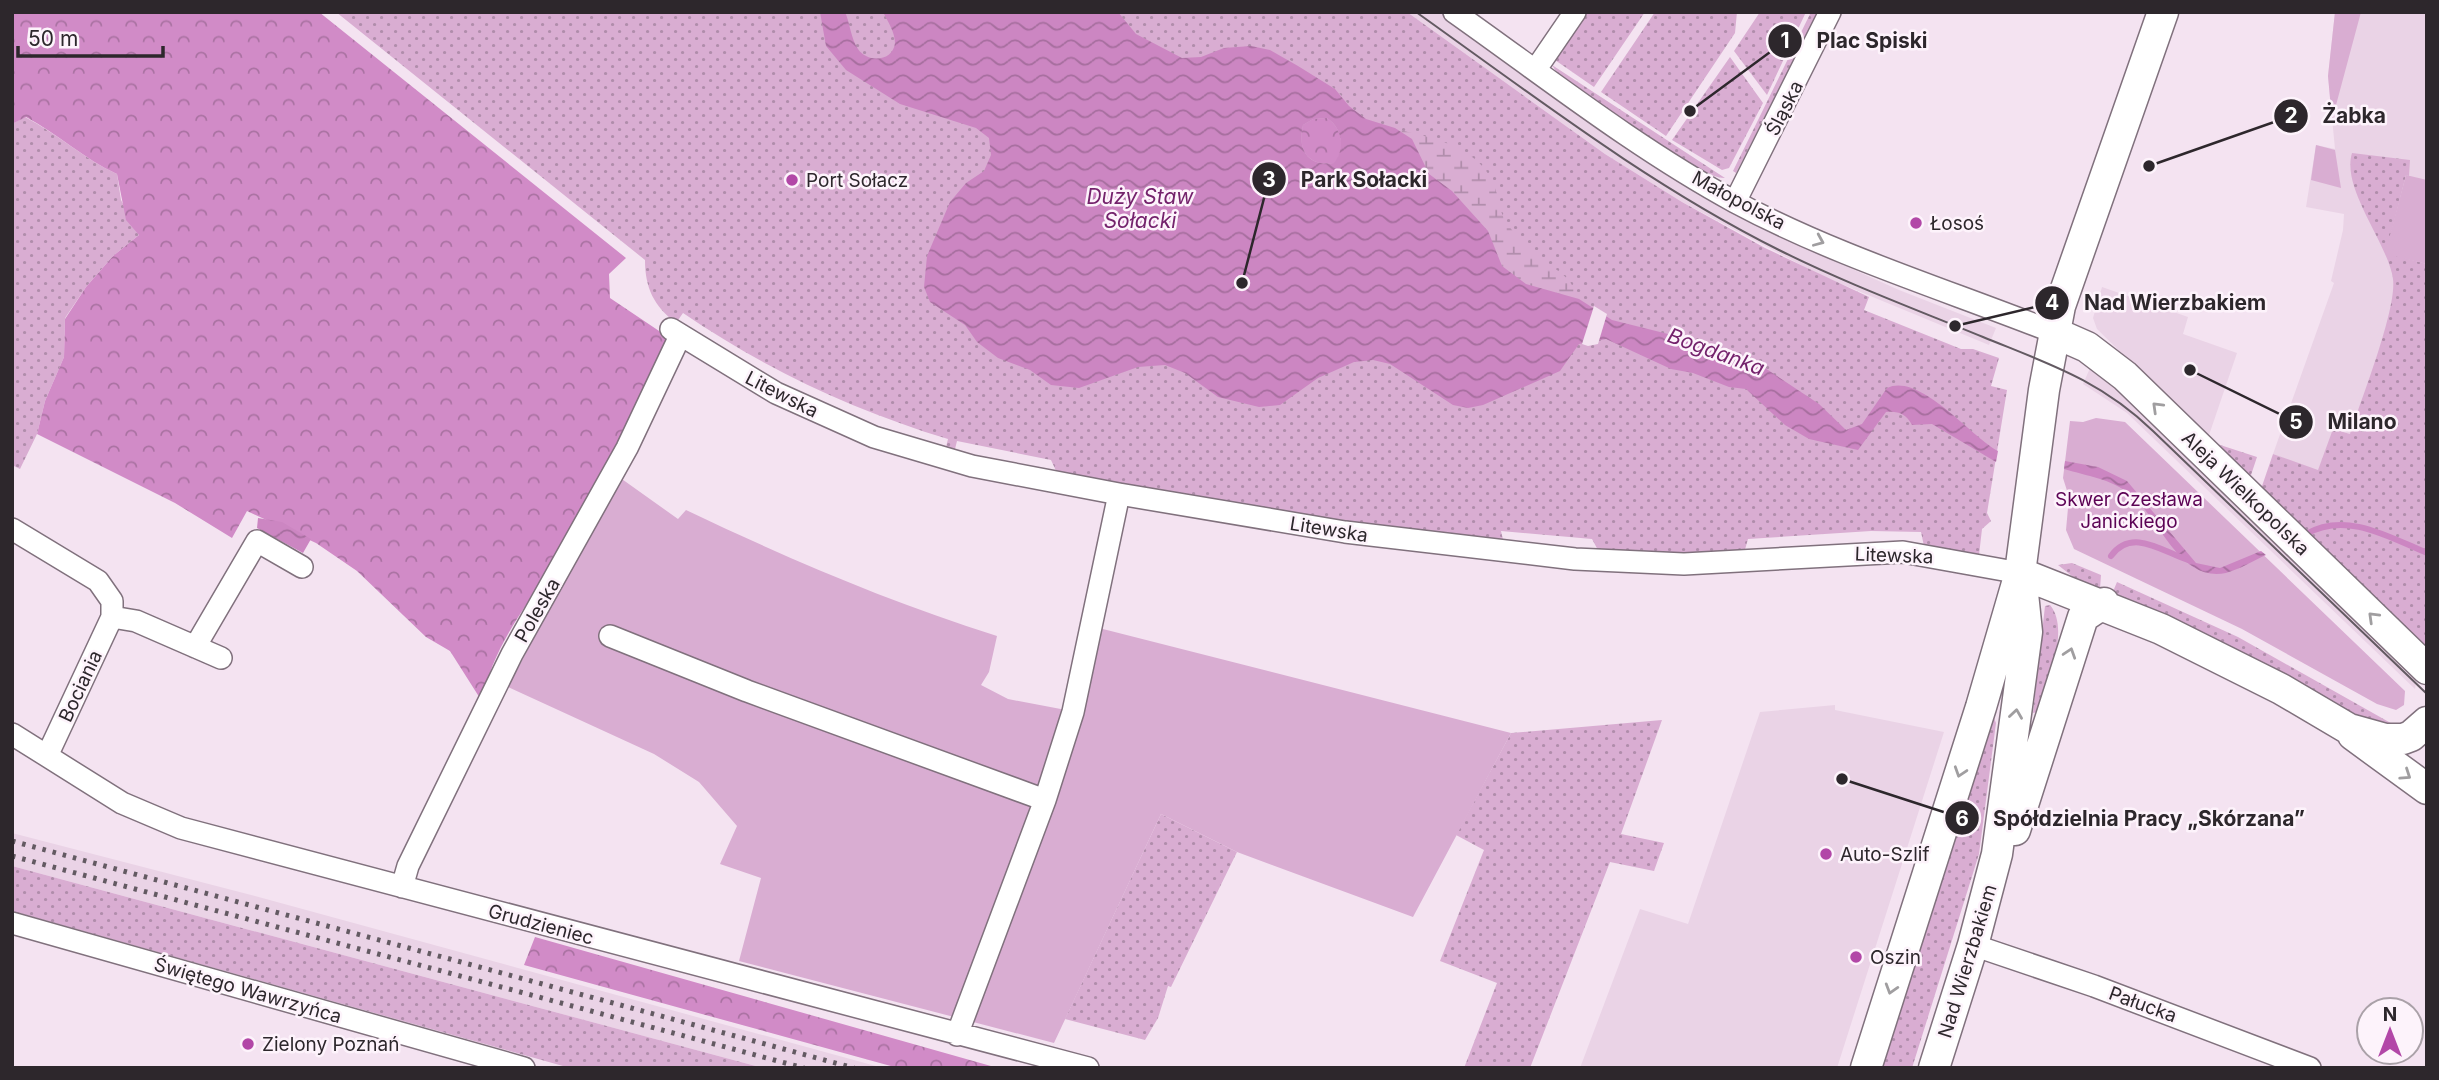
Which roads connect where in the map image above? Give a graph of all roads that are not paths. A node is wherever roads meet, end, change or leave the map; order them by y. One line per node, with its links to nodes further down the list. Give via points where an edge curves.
1 (1454, 12): 5 (street, Małopolska)
2 (1575, 12): 5 (street)
3 (1830, 12): 6 (street, Śląska)
4 (2163, 12): 8 (street, Nad Wierzbakiem)
5 (1536, 69): 6 (street, Małopolska)
6 (1735, 202): 8 (street, Małopolska, one-way to 8, via 1868,262)
7 (676, 332): 9 (street, Litewska, via 776,393 874,437 972,466); 26 (street, Poleska, via 627,448 512,653)
8 (2053, 332): 12 (street, Nad Wierzbakiem); 18 (street, Aleja Wielkopolska, one-way to 8, via 2125,376 2087,347)
9 (1119, 494): 12 (street, Litewska, via 1345,532 1575,559 1684,564 1903,552); 24 (street, via 1073,712)
10 (12, 529): 14 (street, via 98,581 112,601)
11 (302, 567): 16 (street, via 257,541)
12 (2020, 573): 13 (street); 25 (street, Nad Wierzbakiem, one-way to 12, via 2027,632); 32 (street, Nad Wierzbakiem, one-way to 32)
13 (2104, 603): 20 (street, via 2215,654); 25 (street, Nad Wierzbakiem, one-way to 13, via 2015,831 2083,617)
14 (112, 617): 16 (street, via 136,621); 22 (street, Bociania)
15 (610, 636): 24 (street)
16 (195, 647): 17 (street)
17 (221, 658)
18 (2427, 669)
19 (2427, 722): 20 (street, via 2403,739)
20 (2349, 729): 23 (street, one-way to 23, via 2364,745)
21 (12, 734): 22 (street, Grudzieniec)
22 (47, 756): 26 (street, Grudzieniec, via 143,814)
23 (2427, 789)
24 (1045, 800): 29 (street)
25 (1997, 854): 28 (street, Nad Wierzbakiem)
26 (401, 887): 29 (street, Grudzieniec)
27 (12, 923): 30 (street, Świętego Wawrzyńca)
28 (1973, 945): 33 (street, Nad Wierzbakiem); 34 (street, Pałucka)
29 (957, 1035): 31 (street, Grudzieniec)
30 (524, 1068)
31 (1088, 1068)
32 (1866, 1068)
33 (1934, 1068)
34 (2310, 1068)

